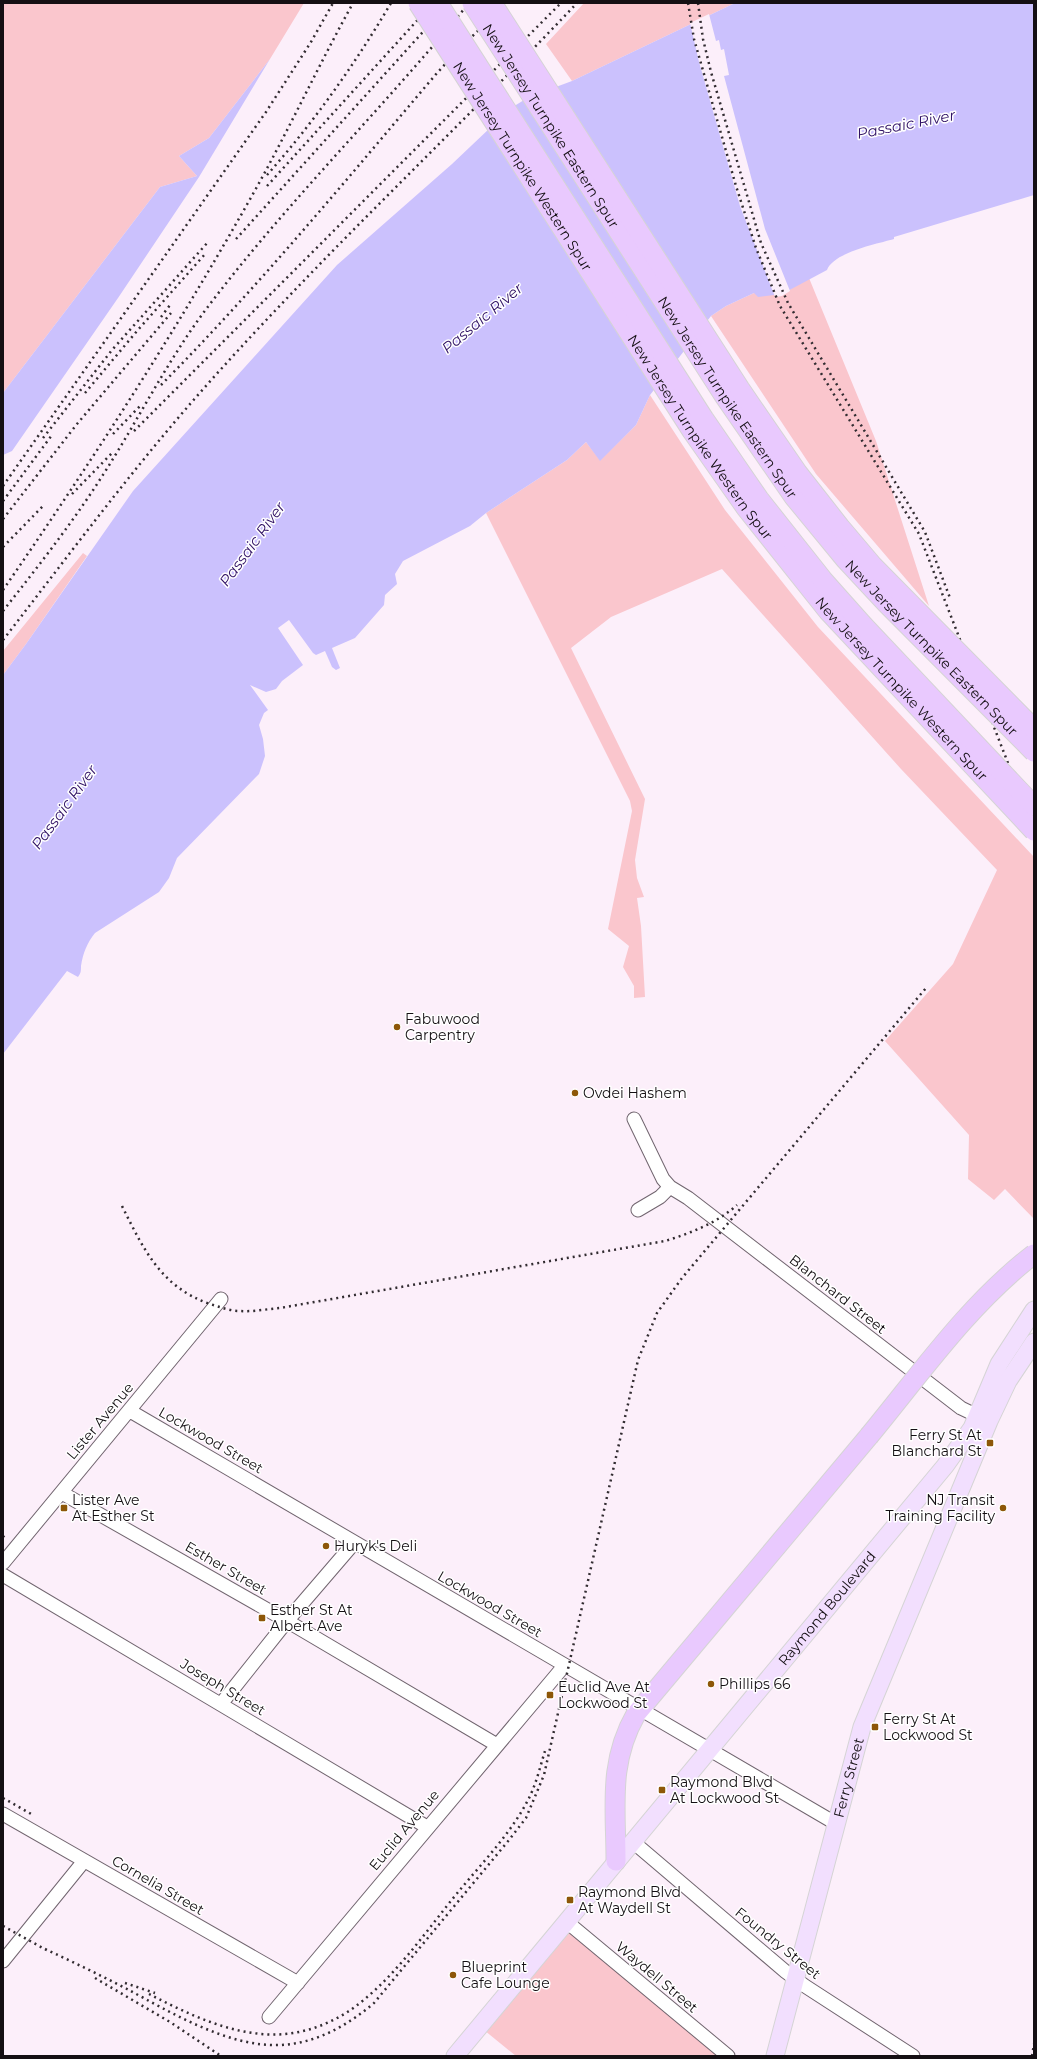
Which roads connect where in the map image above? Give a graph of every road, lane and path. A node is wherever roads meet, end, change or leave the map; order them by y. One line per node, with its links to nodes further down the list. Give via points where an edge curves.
1 (418, 3): 8 (highway, New Jersey Turnpike Western Spur, bridge, via 696,436 746,508 828,611)
2 (438, 3): 7 (highway, New Jersey Turnpike Western Spur, bridge, via 704,419 759,499 818,574 864,626)
3 (472, 3): 6 (highway, New Jersey Turnpike Eastern Spur, bridge, via 725,397 794,497 886,604)
4 (492, 3): 5 (highway, New Jersey Turnpike Eastern Spur, bridge, via 728,371 797,472 878,570)
5 (1034, 729)
6 (1034, 752)
7 (1034, 806)
8 (1034, 831)
9 (634, 1119): 10 (street, Blanchard Street, via 661,1175)
10 (670, 1187): 11 (street, via 660,1197); 17 (street, Blanchard Street, via 694,1202 961,1408)
11 (638, 1210)
12 (1034, 1254): 25 (highway, bridge, via 977,1307)
13 (221, 1299): 16 (street, Lister Avenue)
14 (1034, 1310): 17 (main road, Raymond Boulevard, via 999,1364)
15 (1034, 1342): 17 (main road, Raymond Boulevard)
16 (130, 1411): 18 (street, Lister Avenue); 19 (street, Lockwood Street)
17 (983, 1419): 27 (main road, Raymond Boulevard); 29 (main road, Ferry Street, via 862,1727)
18 (62, 1493): 20 (street, Lister Avenue); 22 (street, Esther Street)
19 (354, 1543): 22 (street); 23 (street, Lockwood Street)
20 (3, 1563)
21 (3, 1576): 24 (street, Joseph Street)
22 (287, 1622): 24 (street); 26 (street, Esther Street)
23 (564, 1666): 25 (street, Lockwood Street); 26 (street, Euclid Avenue)
24 (220, 1704): 30 (street, Joseph Street)
25 (640, 1710): 27 (street, Lockwood Street); 33 (highway, via 623,1741 616,1772)
26 (497, 1745): 30 (street, Euclid Avenue)
27 (709, 1750): 29 (street, Lockwood Street); 31 (main road, Raymond Boulevard)
28 (3, 1814): 32 (street, Cornelia Street)
29 (835, 1823): 36 (main road, Ferry Street)
30 (427, 1827): 37 (street, Euclid Avenue)
31 (632, 1841): 33 (main road, Raymond Boulevard); 36 (street, Foundry Street)
32 (84, 1861): 35 (street); 37 (street, Cornelia Street)
33 (616, 1861): 34 (main road, Raymond Boulevard)
34 (566, 1922): 39 (main road, Raymond Boulevard); 40 (street, Waydell Street)
35 (3, 1960)
36 (795, 1978): 41 (main road, Ferry Street); 42 (street, Foundry Street)
37 (298, 1983): 38 (street, Euclid Avenue)
38 (269, 2017)
39 (455, 2056)
40 (728, 2056)
41 (775, 2056)
42 (913, 2056)

